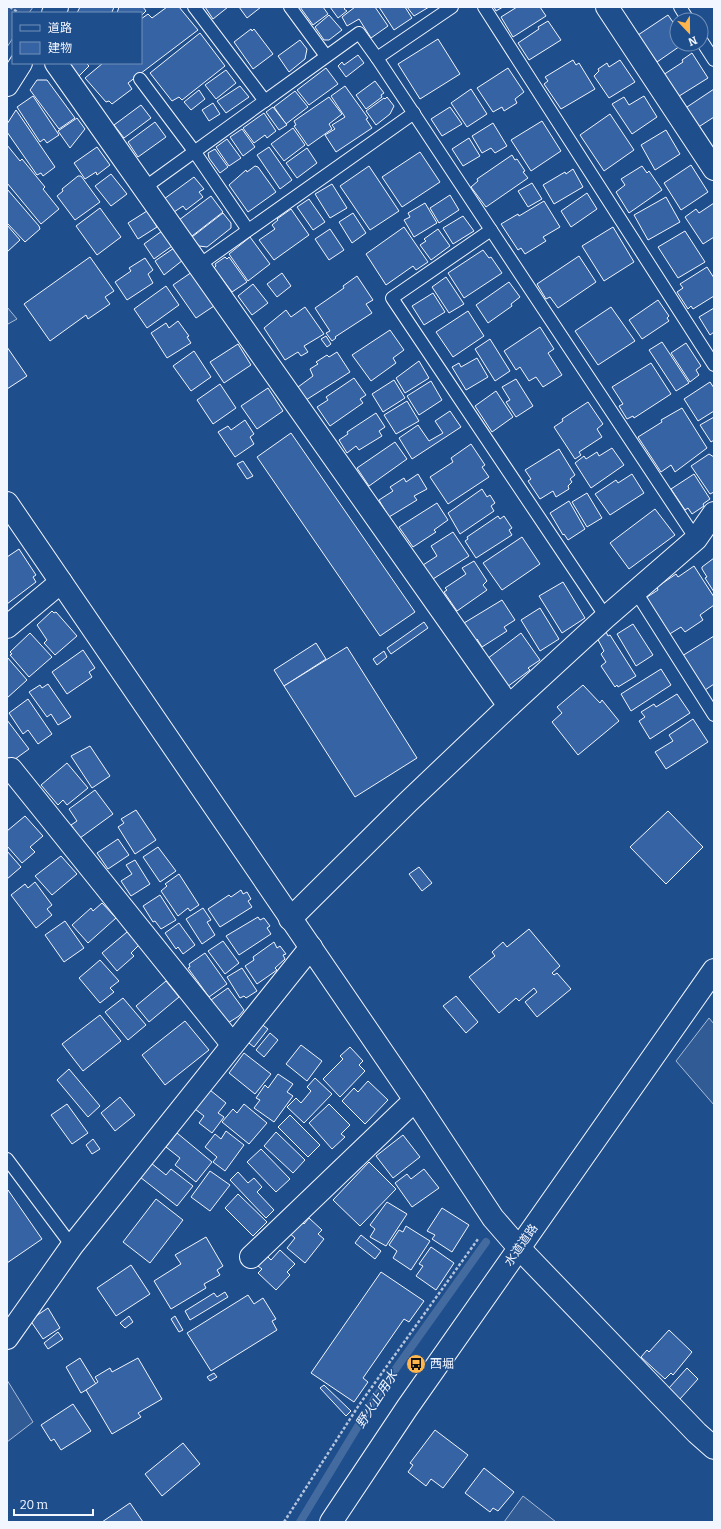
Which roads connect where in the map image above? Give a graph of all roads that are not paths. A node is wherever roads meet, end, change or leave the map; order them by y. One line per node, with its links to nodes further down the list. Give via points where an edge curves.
1 (194, 7): 12 (lane)
2 (290, 7): 6 (lane)
3 (452, 7): 7 (lane)
4 (484, 7): 20 (lane)
5 (608, 7): 15 (street)
6 (326, 56): 7 (lane, via 359,33); 12 (lane)
7 (376, 58): 13 (lane)
8 (20, 64): 11 (street)
9 (57, 64): 16 (street)
10 (140, 79): 14 (lane)
11 (7, 85)
12 (265, 101): 14 (lane)
13 (414, 113): 17 (lane); 18 (lane)
14 (194, 151): 16 (lane); 17 (lane)
15 (714, 169)
16 (144, 188): 19 (street)
17 (248, 230): 19 (lane)
18 (491, 230): 23 (lane); 26 (lane, via 392,298)
19 (199, 265): 28 (street)
20 (714, 365)
21 (7, 503): 24 (street)
22 (714, 513): 23 (street)
23 (696, 539): 25 (street)
24 (61, 582): 27 (street); 31 (street)
25 (636, 592): 26 (street); 29 (lane)
26 (606, 617): 28 (street)
27 (7, 627)
28 (509, 706): 31 (street)
29 (714, 715)
30 (11, 769): 34 (street)
31 (290, 919): 32 (street)
32 (311, 947): 34 (street); 35 (street)
33 (714, 970): 38 (street, 水道道路)
34 (232, 1044): 37 (street)
35 (415, 1100): 38 (street, via 493,1218); 39 (street)
36 (7, 1160): 37 (lane)
37 (72, 1246): 40 (street)
38 (519, 1248): 41 (street); 42 (street, 水道道路)
39 (251, 1257)
40 (7, 1338)
41 (714, 1448)
42 (331, 1522)

